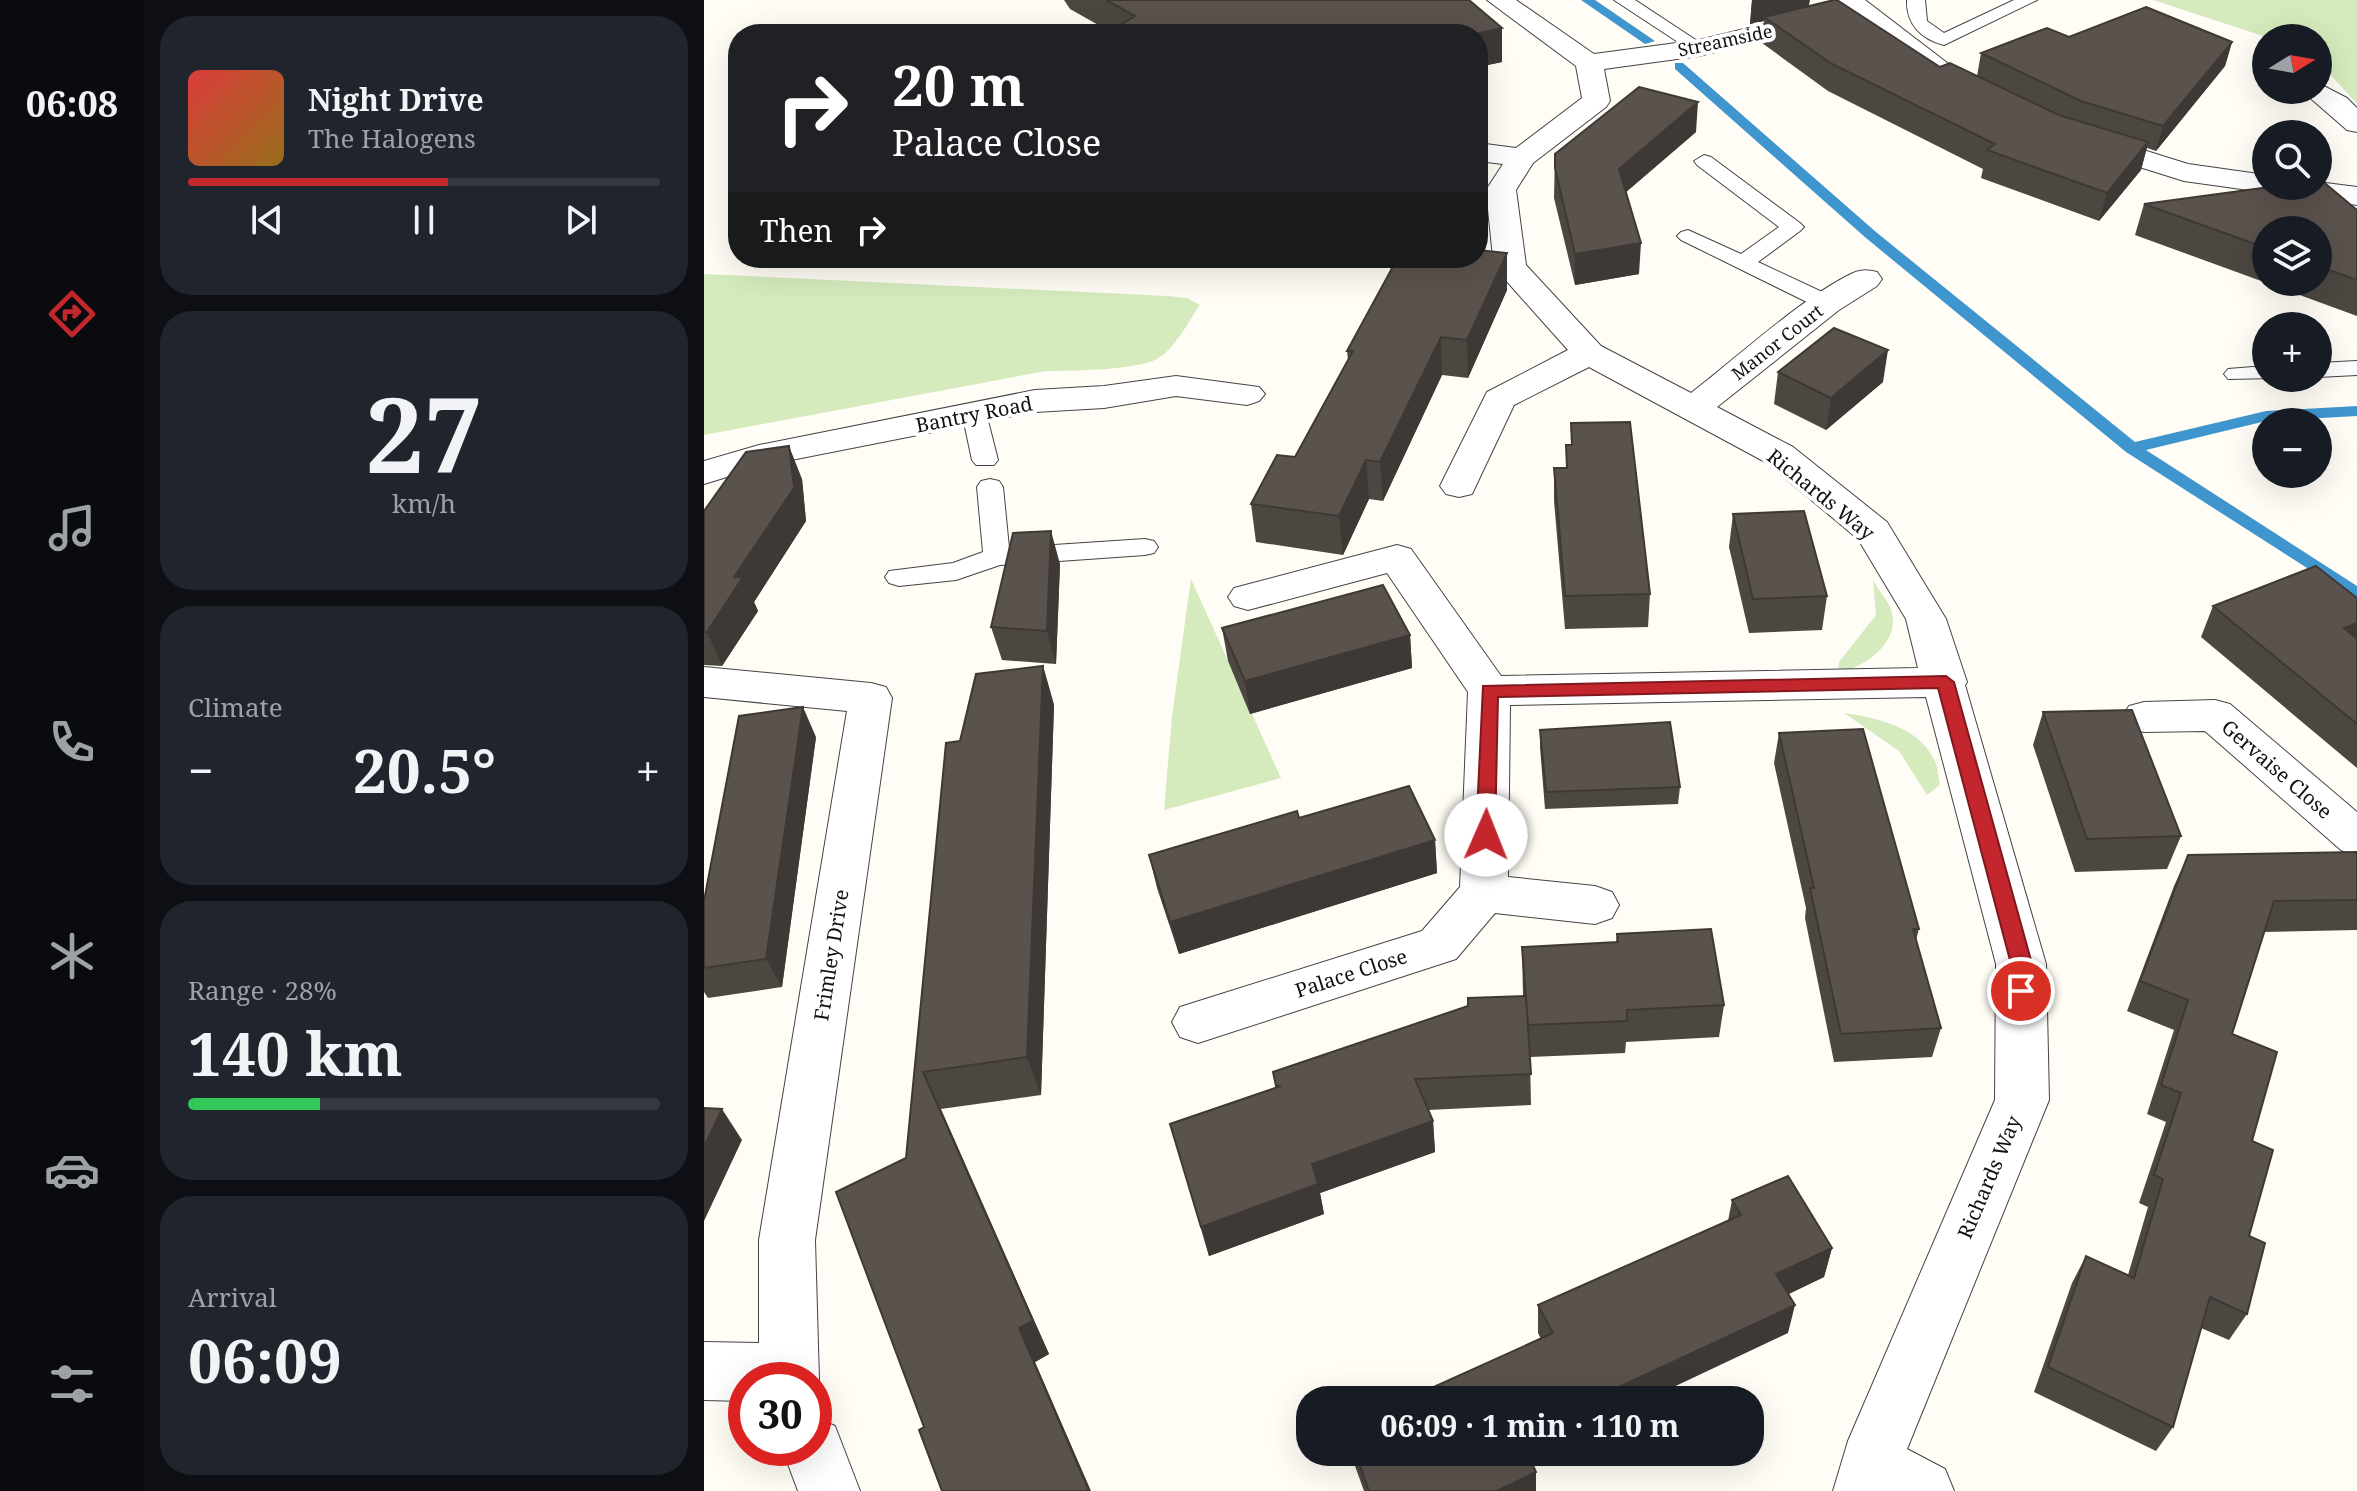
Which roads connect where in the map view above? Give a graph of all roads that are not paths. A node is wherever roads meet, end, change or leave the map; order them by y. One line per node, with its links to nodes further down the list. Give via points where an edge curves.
1 (1500, 0): 8 (street)
2 (1623, 0): 7 (lane)
3 (1916, 0): 6 (lane)
4 (2028, 0): 6 (lane, via 1944,40)
5 (1854, 4): 6 (street); 7 (street, Streamside)
6 (1908, 32): 9 (street, via 1959,83)
7 (1699, 48): 8 (street, Streamside)
8 (1589, 63): 14 (street, Richards Way, via 1596,101)
9 (1985, 96)
10 (2332, 101): 11 (street)
11 (2357, 124)
12 (2064, 134): 16 (street, via 2184,172)
13 (1488, 153): 14 (street)
14 (1522, 157): 23 (street, Richards Way, via 1501,190 1510,267)
15 (1704, 161): 20 (lane, via 1793,227)
16 (2252, 182)
17 (2332, 193): 18 (street)
18 (2357, 196)
19 (1688, 236): 20 (lane)
20 (1745, 261): 22 (lane)
21 (1866, 279): 22 (street, Manor Court)
22 (1827, 303): 29 (street, Manor Court)
23 (1589, 353): 29 (street, Richards Way); 32 (street, via 1499,399)
24 (2357, 368): 25 (lane)
25 (2332, 369)
26 (2252, 373): 27 (lane)
27 (2236, 374)
28 (1247, 394): 30 (street, Bantry Road, via 1176,386)
29 (1692, 410): 38 (street, Richards Way, via 1780,455 1873,531 1926,619)
30 (974, 413): 31 (street, Bantry Road, via 759,456); 34 (lane, via 988,474)
31 (704, 473)
32 (1459, 486)
33 (1145, 547): 34 (lane)
34 (997, 557): 35 (lane, via 956,571)
35 (899, 577)
36 (1248, 597): 39 (street, via 1397,558)
37 (704, 682): 45 (street, Frimley Drive, via 871,698 787,1240)
38 (1946, 682): 39 (street); 49 (street, Richards Way, via 2021,964 2022,1100)
39 (1489, 691): 42 (street)
40 (2144, 717): 41 (street, Gervaise Close, via 2215,715)
41 (2357, 838)
42 (1484, 893): 43 (street); 44 (street, Palace Close, via 1439,945)
43 (1595, 905)
44 (1198, 1022)
45 (788, 1362)
46 (704, 1371): 47 (street)
47 (728, 1373)
48 (820, 1466): 50 (street)
49 (1867, 1477): 51 (street)
50 (829, 1491)
51 (1923, 1491)

